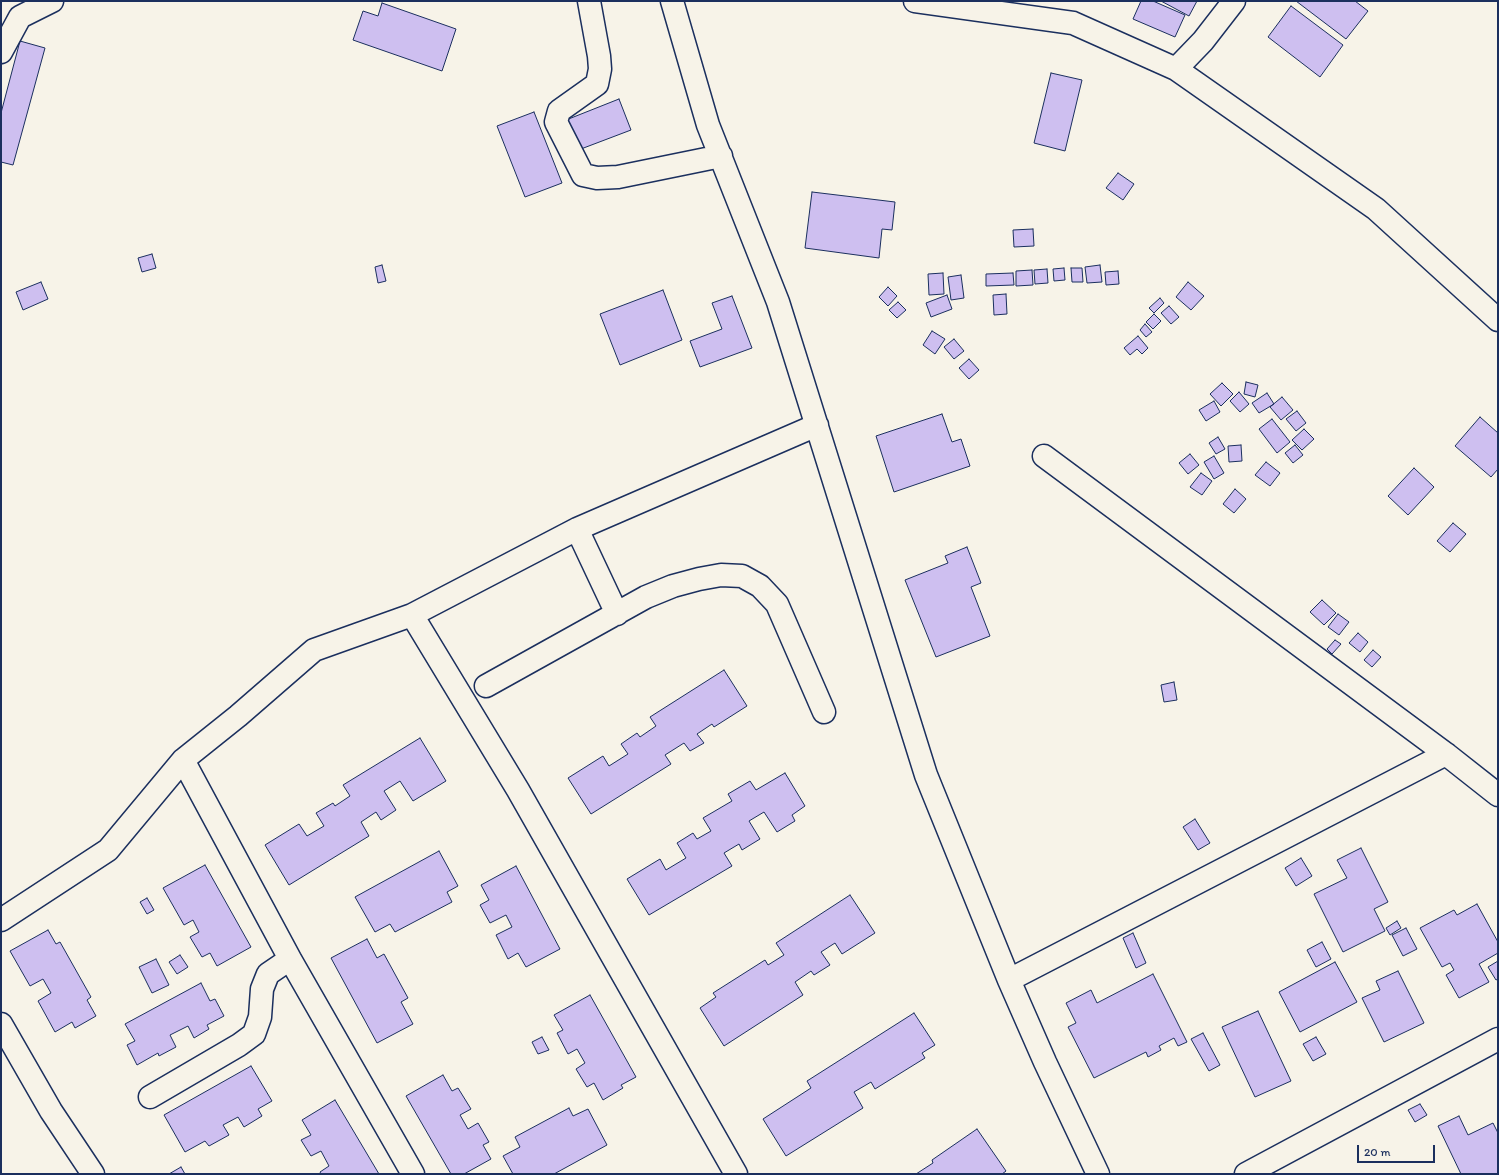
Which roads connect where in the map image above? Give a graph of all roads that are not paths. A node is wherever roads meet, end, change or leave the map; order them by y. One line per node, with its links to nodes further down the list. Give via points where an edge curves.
1 (52, 1): 6 (street)
2 (589, 1): 9 (street, via 599,56 597,84 559,111 556,122 583,175 597,178 618,177)
3 (672, 1): 9 (street, via 708,125)
4 (915, 1): 8 (street, via 1073,23)
5 (1234, 1): 8 (street, via 1203,41)
6 (19, 9): 7 (street)
7 (1, 52)
8 (1176, 69): 10 (street, via 1376,209)
9 (721, 156): 11 (street, via 778,302)
10 (1498, 320)
11 (817, 425): 13 (street); 23 (street, via 926,775)
12 (1044, 456): 18 (street)
13 (576, 529): 14 (street); 15 (street)
14 (616, 614): 16 (street); 17 (street, via 646,597 673,586 721,575 742,576 760,586 777,604)
15 (412, 615): 19 (street, via 314,650); 29 (street, via 518,790)
16 (486, 686)
17 (824, 712)
18 (1446, 754): 20 (street); 23 (street)
19 (184, 760): 21 (street, via 108,850); 22 (street)
20 (1498, 795)
21 (1, 920)
22 (290, 959): 26 (street, via 268,974 262,989 260,1017 254,1034); 28 (street)
23 (1009, 980): 30 (street)
24 (1, 1024): 27 (street, via 51,1111)
25 (1498, 1039): 31 (street)
26 (150, 1097)
27 (93, 1174)
28 (413, 1174)
29 (736, 1174)
30 (1098, 1174)
31 (1246, 1174)

